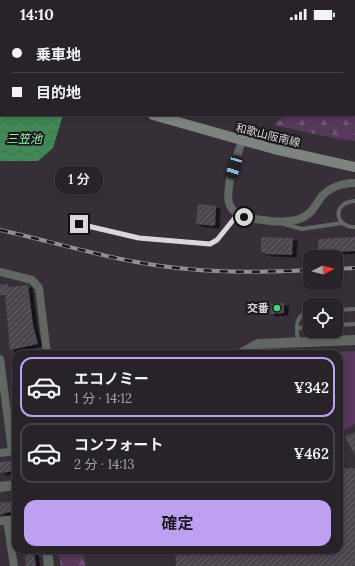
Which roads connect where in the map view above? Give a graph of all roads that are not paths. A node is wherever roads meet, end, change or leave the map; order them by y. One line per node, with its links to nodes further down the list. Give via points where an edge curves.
1 (156, 116): 2 (main road, 和歌山阪南線)
2 (242, 141): 3 (main road, 和歌山阪南線); 6 (street, via 230,180 229,198 231,208)
3 (355, 167)
4 (355, 184): 7 (street, via 345,184 331,190 323,196 314,210 301,218)
5 (355, 201): 8 (lane, via 346,201 338,210)
6 (238, 214): 7 (street); 9 (lane, via 217,240 210,244 139,238)
7 (276, 222): 8 (lane, via 302,229)
8 (342, 223): 10 (lane, via 349,228)
9 (79, 224)
10 (355, 227)
11 (0, 272): 21 (street, via 32,280 39,288)
12 (355, 309): 13 (lane)
13 (343, 310)
14 (303, 314): 17 (lane, via 297,321)
15 (355, 324): 16 (lane)
16 (343, 325)
17 (297, 328): 18 (lane); 20 (lane)
18 (303, 328)
19 (355, 340): 20 (street)
20 (298, 343): 22 (street, via 258,344)
21 (47, 350)
22 (247, 350)
23 (0, 359): 24 (street)
24 (12, 438)
25 (12, 451): 26 (street)
26 (0, 452)
27 (12, 486): 28 (street)
28 (0, 487)
29 (4, 520): 31 (street)
30 (48, 554): 32 (street)
31 (14, 566)
32 (50, 566)

